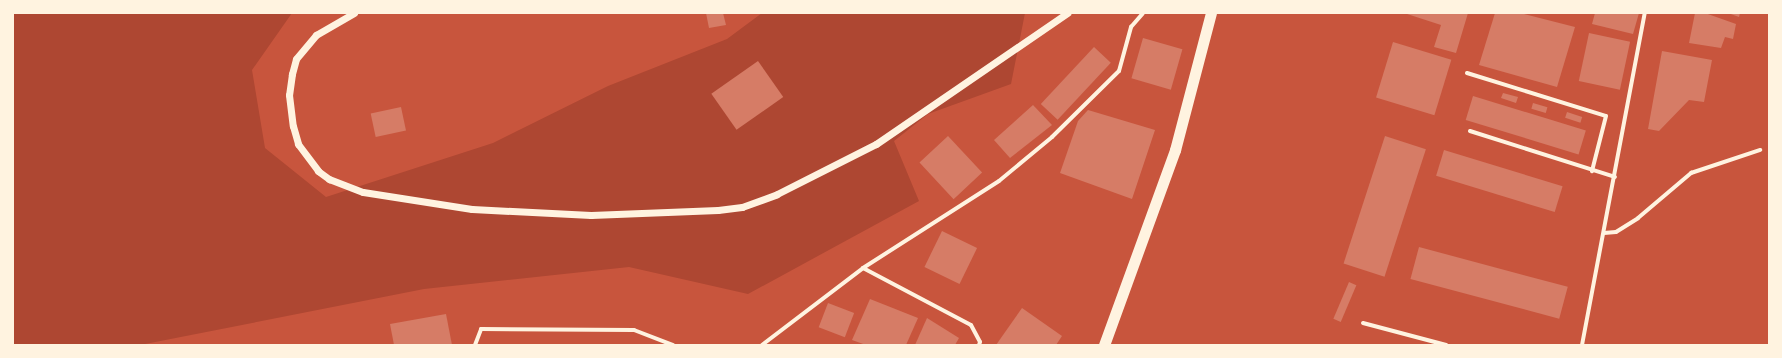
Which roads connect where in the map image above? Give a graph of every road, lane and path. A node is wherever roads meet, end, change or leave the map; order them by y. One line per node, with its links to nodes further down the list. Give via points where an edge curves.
1 (354, 13): 2 (street, via 316,35 296,59 292,74 289,95 293,126 298,144 318,171 329,179 363,192 472,209 591,215 718,210 742,207 777,194 876,144)
2 (1067, 13)
3 (1143, 13): 12 (street, via 1131,27 1119,71 1052,137 999,181)
4 (1211, 13): 18 (highway, via 1175,150)
5 (1644, 13): 10 (street)
6 (1466, 73): 9 (street, via 1606,116)
7 (1470, 131): 9 (street)
8 (1760, 150): 11 (street, via 1690,173 1638,218 1616,232)
9 (1592, 171): 10 (street)
10 (1615, 177): 11 (street)
11 (1604, 233): 20 (street)
12 (863, 268): 16 (street); 17 (street, via 971,325 980,342)
13 (1363, 323): 19 (street)
14 (475, 345): 15 (street, via 481,329 634,330)
15 (672, 345)
16 (762, 345)
17 (979, 345)
18 (1104, 345)
19 (1446, 345)
20 (1582, 345)

